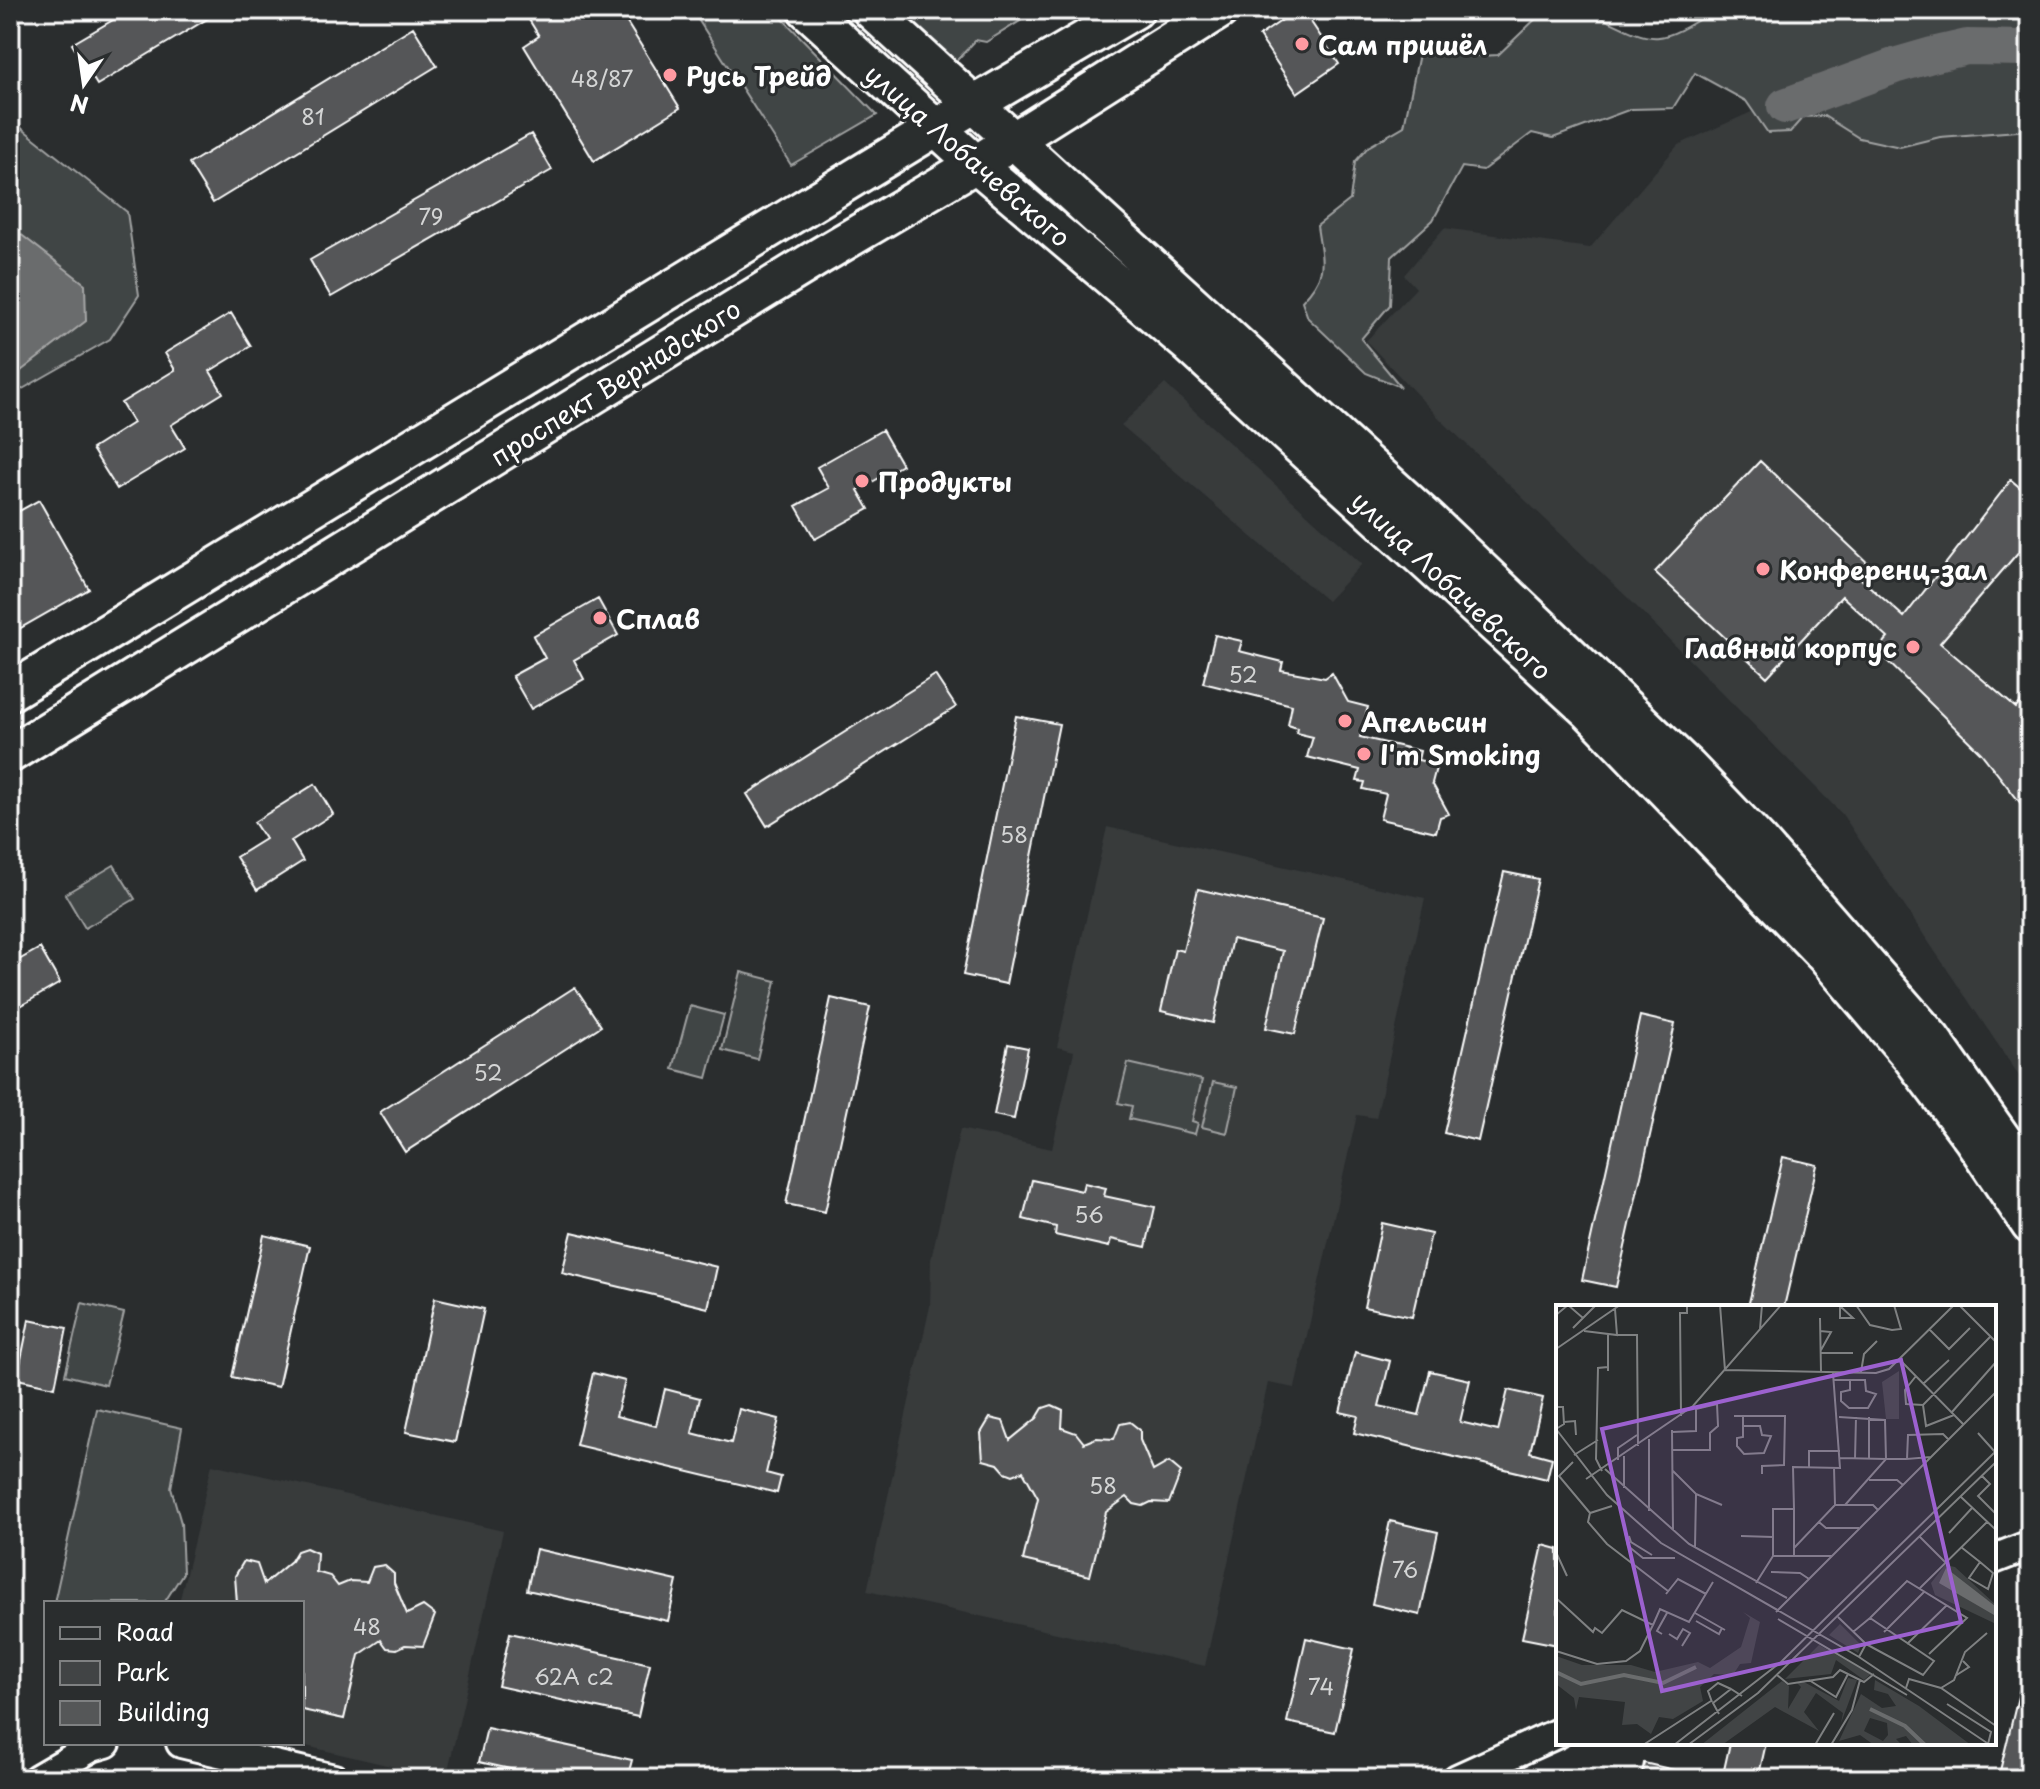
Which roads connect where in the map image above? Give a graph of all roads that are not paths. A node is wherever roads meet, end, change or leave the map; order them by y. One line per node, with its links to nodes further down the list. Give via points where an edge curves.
1 (807, 10): 6 (main road, улица Лобачевского)
2 (871, 10): 5 (main road, улица Лобачевского)
3 (1135, 10): 5 (main road, проспект Вернадского)
4 (1220, 10): 7 (main road, проспект Вернадского)
5 (975, 104): 6 (main road, проспект Вернадского); 7 (main road, улица Лобачевского)
6 (936, 130): 8 (main road, улица Лобачевского); 9 (main road, проспект Вернадского)
7 (1015, 140): 8 (main road, проспект Вернадского); 11 (main road, улица Лобачевского, via 1432,523 1688,767 1932,1039)
8 (976, 164): 10 (main road, проспект Вернадского); 12 (main road, улица Лобачевского, via 1187,343 1590,712 1834,967 1910,1056)
9 (10, 692)
10 (10, 754)
11 (2030, 1178)
12 (2030, 1225)
13 (2030, 1545): 14 (street)
14 (1996, 1558)
15 (1556, 1734): 20 (street)
16 (99, 1745): 18 (street)
17 (190, 1745): 19 (street)
18 (37, 1779)
19 (334, 1779)
20 (1457, 1779)

